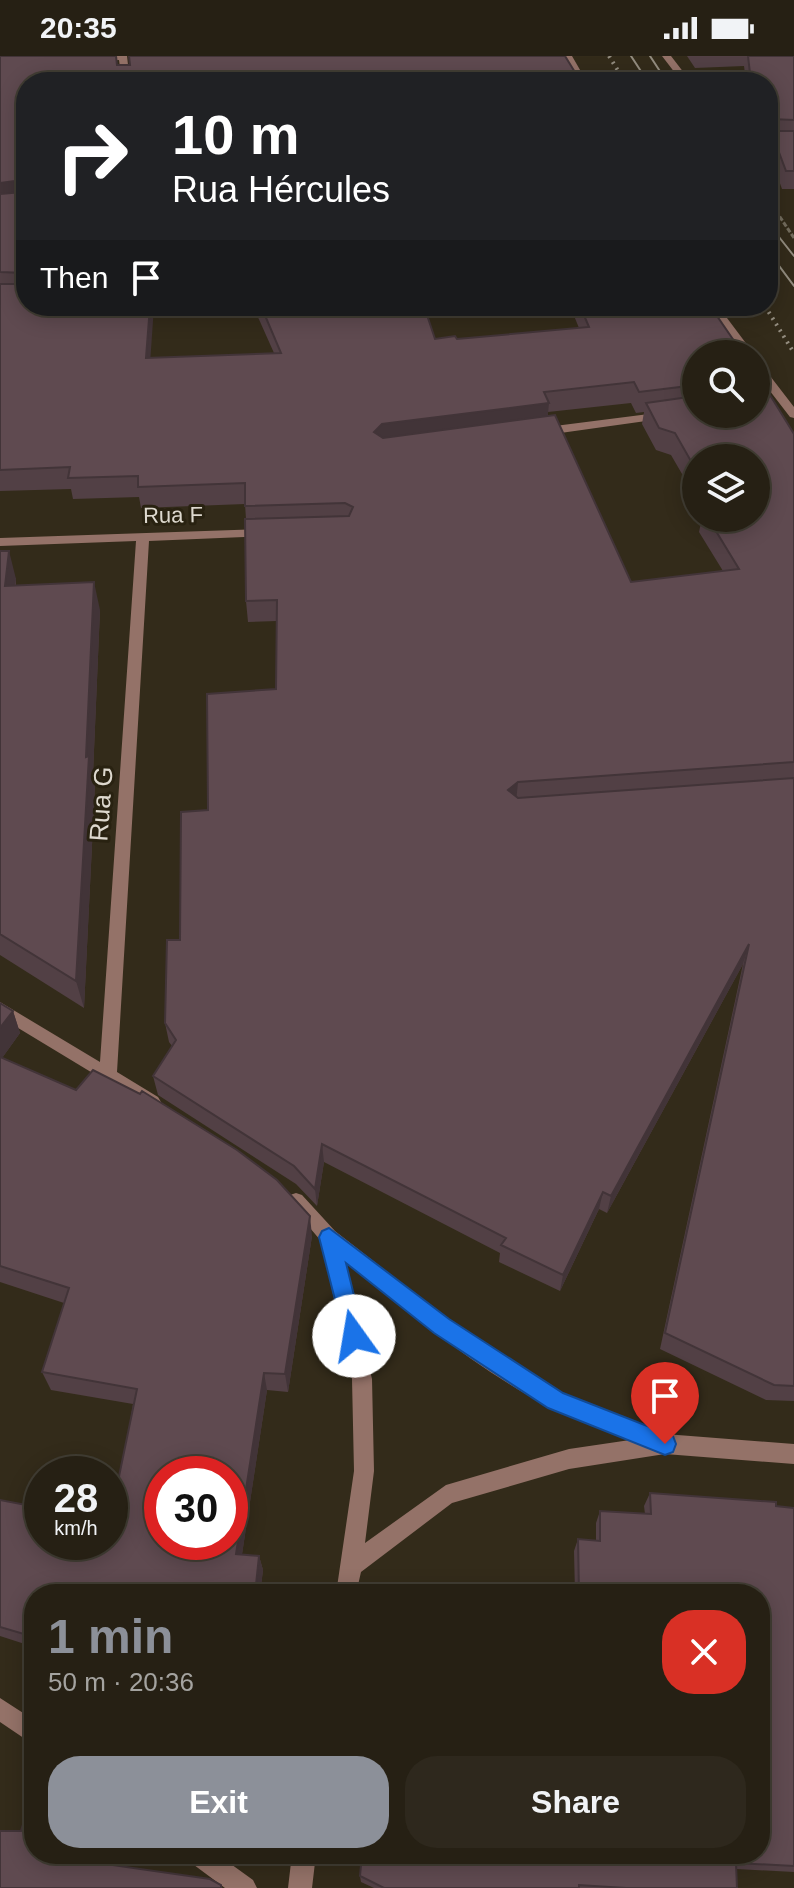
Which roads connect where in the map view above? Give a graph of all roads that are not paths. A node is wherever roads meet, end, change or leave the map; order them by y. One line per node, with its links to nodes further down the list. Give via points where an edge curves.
1 (666, 56): 4 (street)
2 (82, 59): 3 (street, via 123,57)
3 (125, 72)
4 (679, 72)
5 (720, 316): 6 (street)
6 (738, 340)
7 (770, 391): 9 (street)
8 (682, 413): 10 (street)
9 (794, 415)
10 (524, 434)
11 (284, 533): 12 (street, Rua F)
12 (143, 536): 13 (street, Rua F); 15 (street, Rua G)
13 (0, 542)
14 (0, 1009): 15 (street)
15 (108, 1075): 16 (street)
16 (172, 1115)
17 (288, 1192): 18 (street)
18 (329, 1237): 19 (street, via 442,1326 556,1400); 21 (street, via 362,1379 364,1471)
19 (665, 1444): 20 (street); 21 (street, via 569,1459 446,1495)
20 (794, 1454)
21 (352, 1566): 22 (street)
22 (348, 1584)
23 (0, 1709): 24 (street)
24 (24, 1727)
25 (212, 1864): 27 (street)
26 (303, 1864): 28 (street)
27 (245, 1888)
28 (300, 1888)

